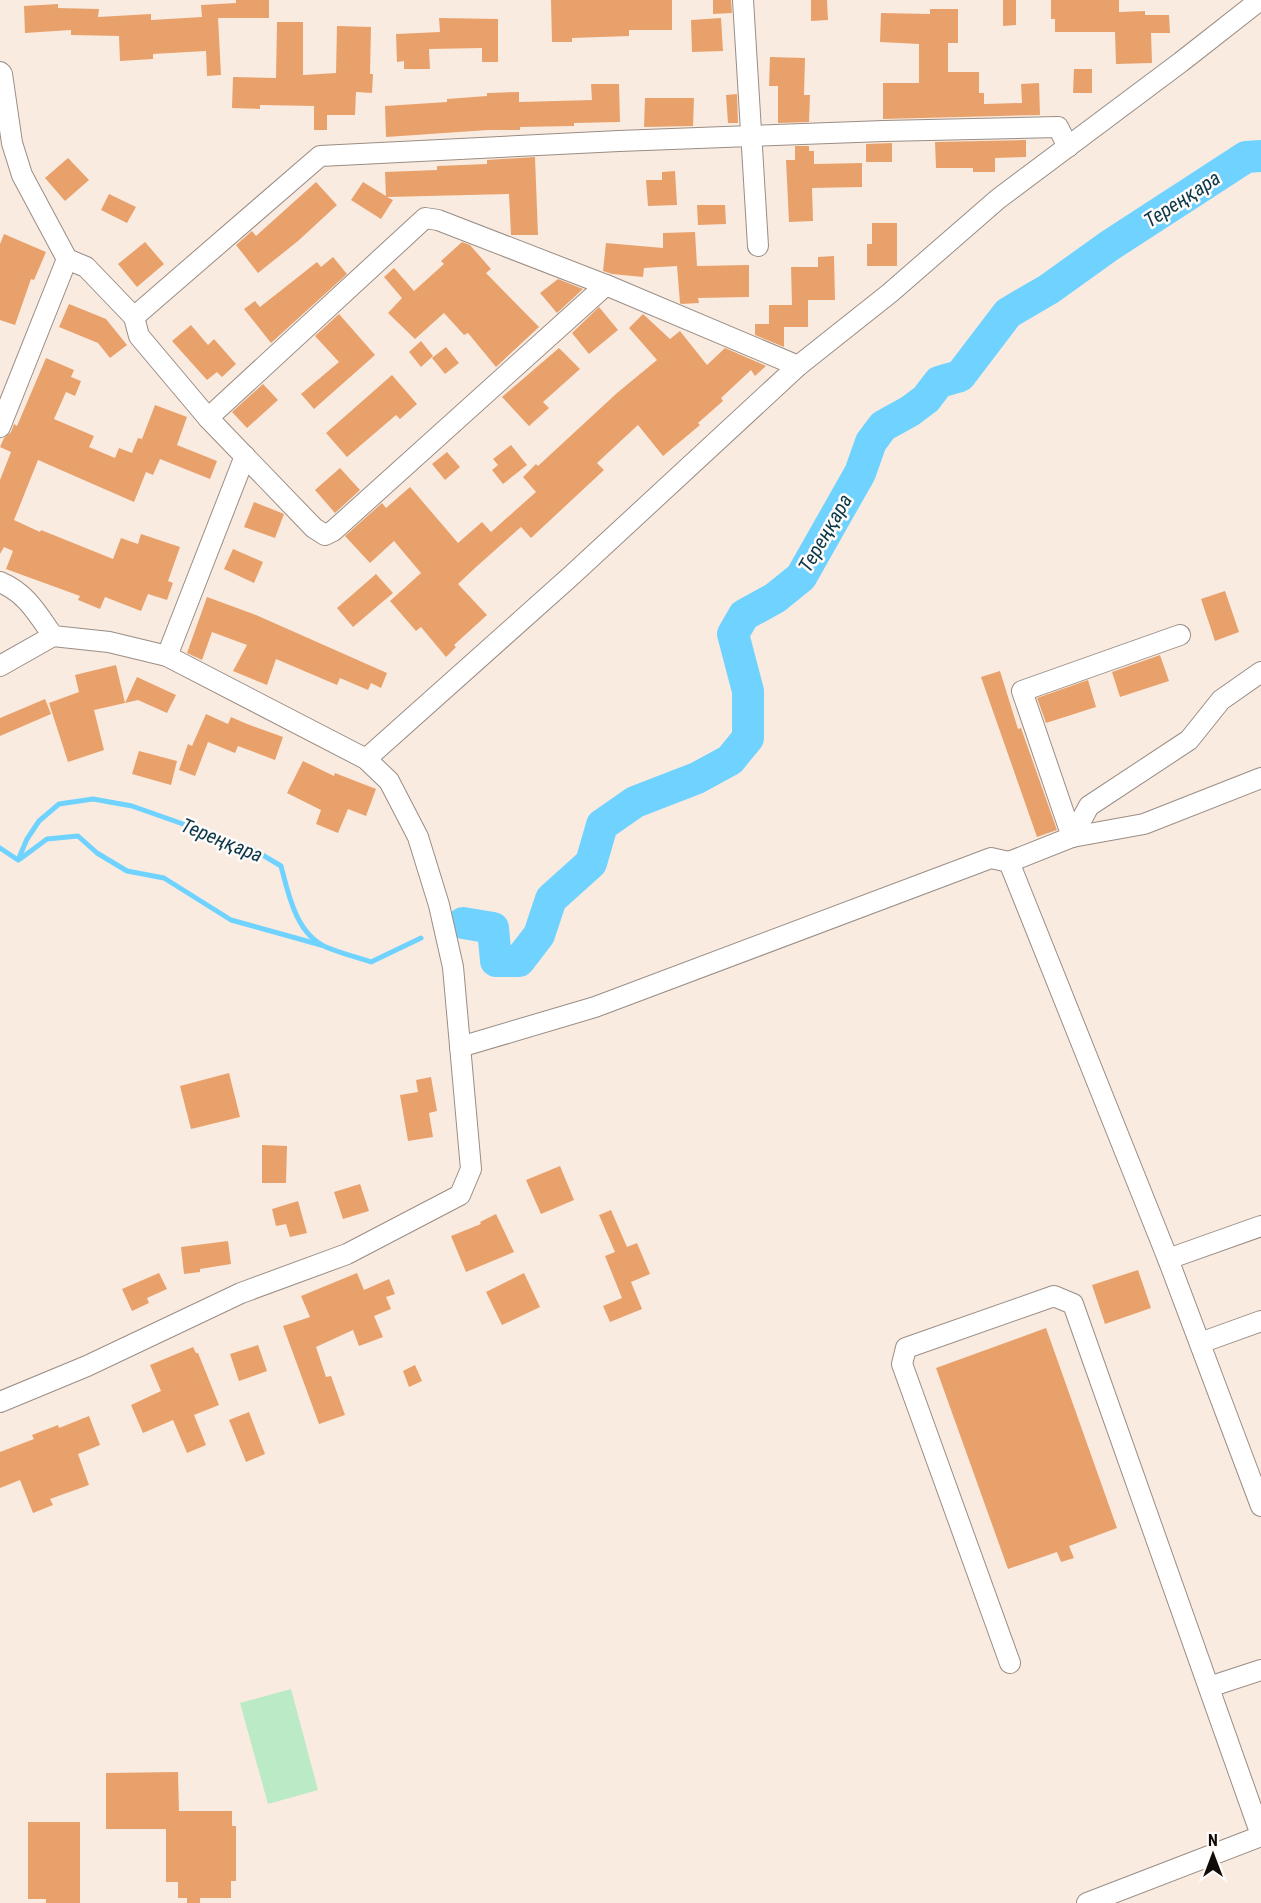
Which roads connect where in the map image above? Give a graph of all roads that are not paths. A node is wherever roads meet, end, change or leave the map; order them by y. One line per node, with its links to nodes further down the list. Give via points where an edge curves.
1 (743, 0): 4 (street)
2 (1260, 0): 5 (street)
3 (0, 72): 7 (street, via 22,175)
4 (752, 136): 5 (street, via 1058,127); 6 (street); 9 (street, via 320,156)
5 (1068, 147): 10 (street, via 998,199)
6 (758, 246)
7 (67, 259): 9 (street, via 86,267); 12 (street)
8 (606, 285): 10 (street); 11 (street, via 425,218); 13 (street, via 325,535)
9 (134, 317): 11 (street, via 139,336)
10 (798, 366): 20 (street)
11 (208, 418): 13 (street)
12 (0, 427)
13 (245, 456): 17 (street)
14 (0, 582): 16 (street, via 16,589)
15 (1180, 635): 22 (street, via 1022,691)
16 (53, 636): 17 (street, via 109,642); 18 (street)
17 (167, 656): 20 (street)
18 (0, 666)
19 (1261, 672): 22 (street, via 1221,700 1190,740 1089,806)
20 (366, 759): 24 (street, via 389,781 418,837 453,967)
21 (1261, 778): 22 (street, via 1144,824)
22 (1072, 837): 23 (street)
23 (1009, 862): 24 (street, via 991,858 595,1007); 26 (street)
24 (460, 1047): 29 (street, via 471,1168 460,1195 347,1254 241,1293 87,1366)
25 (1261, 1226): 26 (street)
26 (1168, 1259): 28 (street)
27 (1261, 1321): 28 (street)
28 (1200, 1343): 30 (street)
29 (0, 1402)
30 (1261, 1506)
31 (1011, 1663): 33 (street, via 902,1364 906,1348 1054,1296 1073,1304)
32 (1261, 1670): 33 (street)
33 (1209, 1687): 34 (street)
34 (1261, 1836): 35 (street)
35 (1087, 1903)

